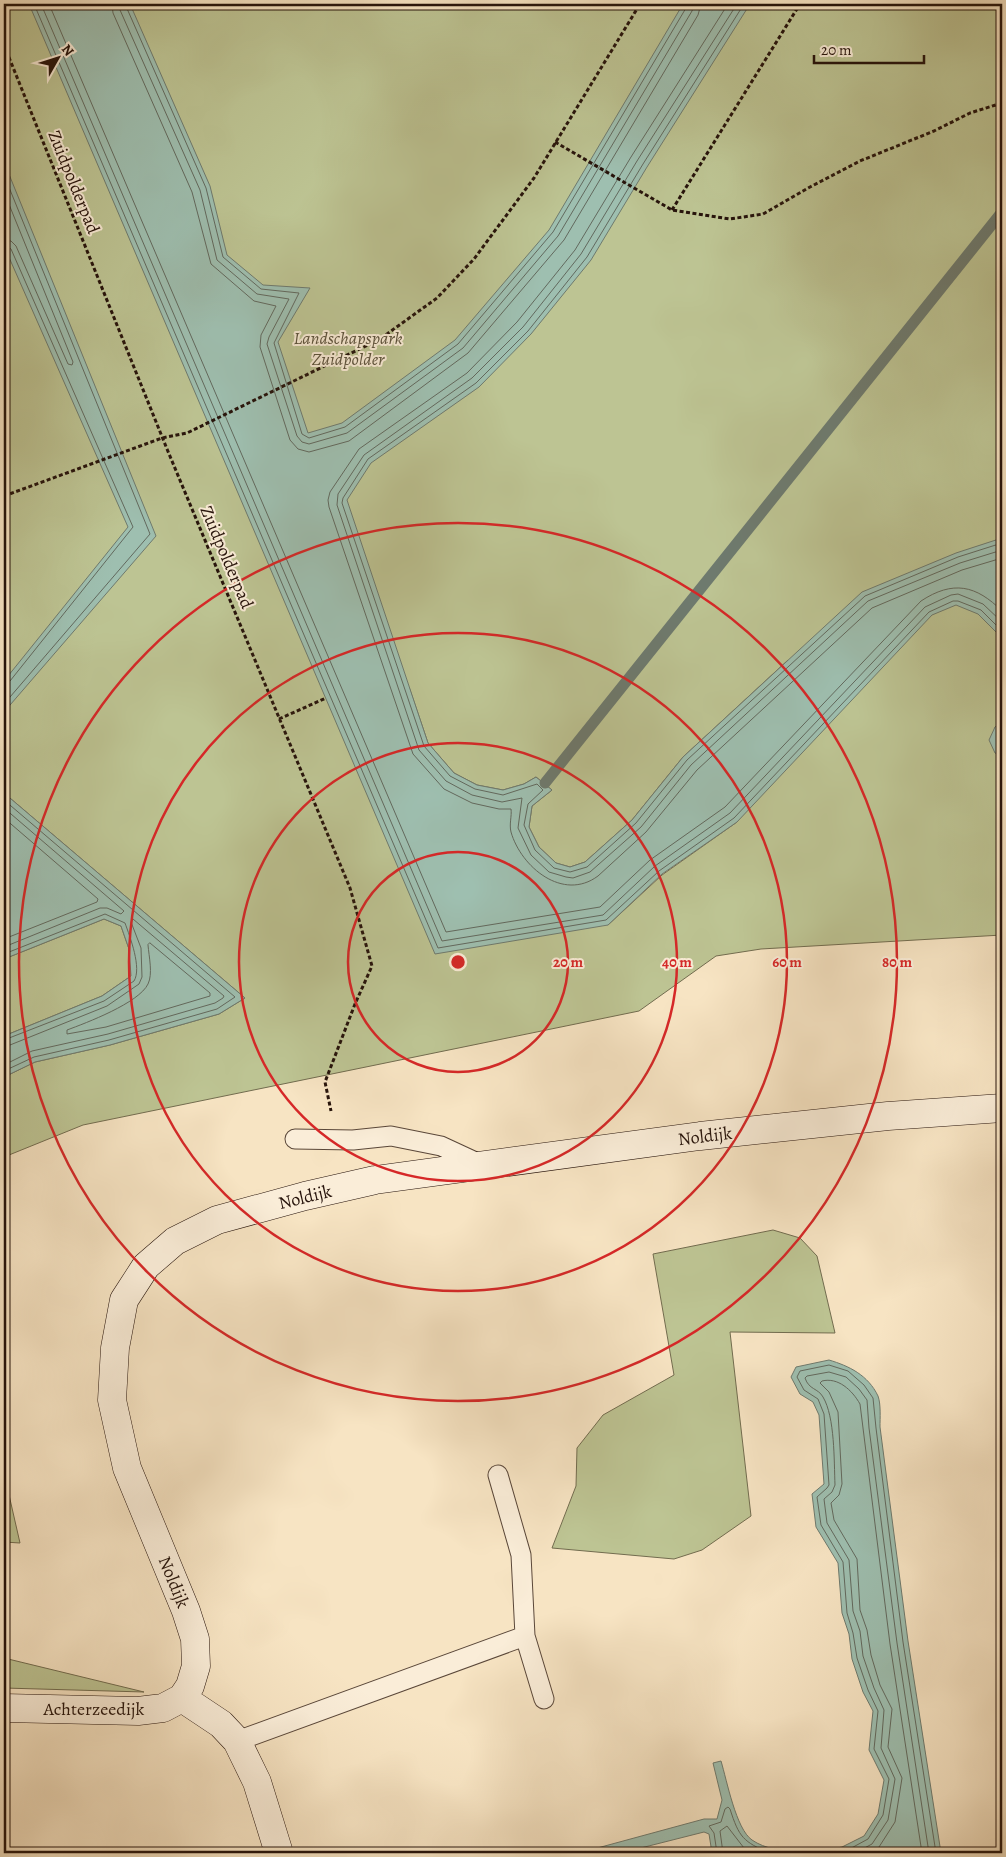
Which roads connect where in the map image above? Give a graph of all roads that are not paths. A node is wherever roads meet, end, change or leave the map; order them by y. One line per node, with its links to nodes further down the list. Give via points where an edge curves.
1 (1002, 1108): 3 (street, Noldijk, via 710,1134)
2 (295, 1139): 3 (lane, via 353,1140 390,1136 441,1146)
3 (482, 1165): 6 (street, Noldijk, via 375,1180 217,1220 175,1241 146,1266 124,1300 115,1348 112,1400 127,1468 186,1611 194,1639 196,1666 190,1686)
4 (498, 1475): 5 (lane, via 521,1555)
5 (526, 1636): 7 (lane); 9 (lane)
6 (182, 1698): 8 (street, Achterzeedijk, via 163,1708 138,1711); 9 (street, via 221,1724)
7 (544, 1699)
8 (4, 1708)
9 (237, 1741): 10 (street, via 257,1782)
10 (280, 1853)

